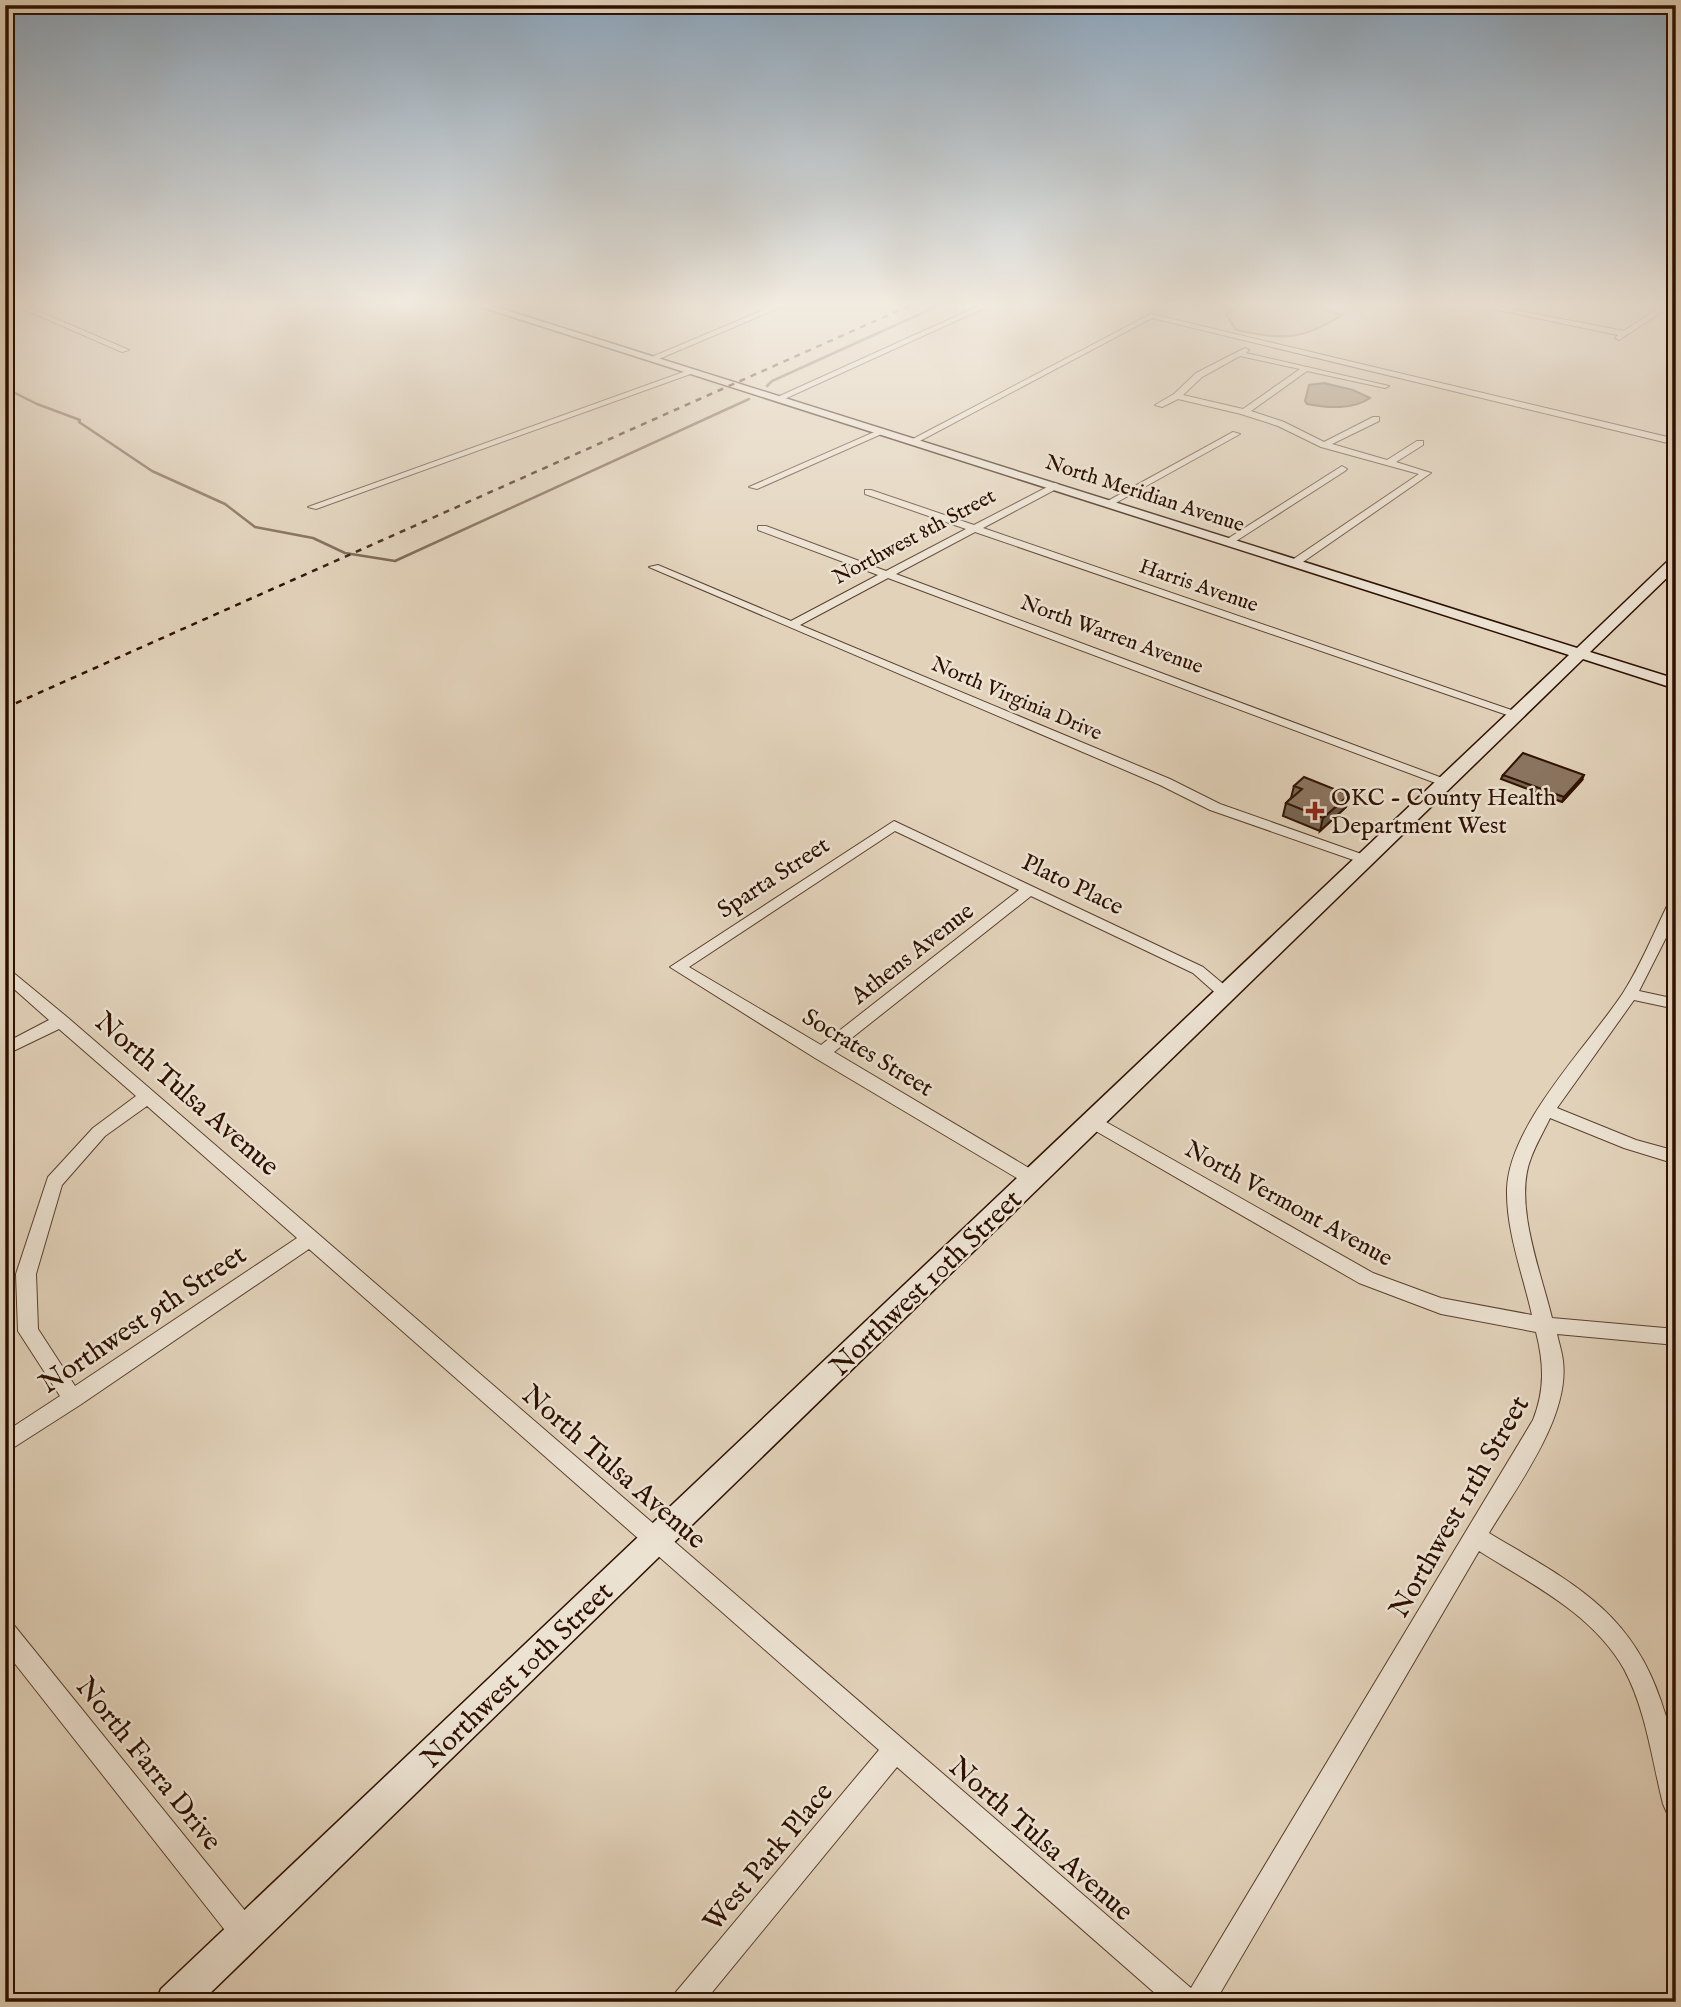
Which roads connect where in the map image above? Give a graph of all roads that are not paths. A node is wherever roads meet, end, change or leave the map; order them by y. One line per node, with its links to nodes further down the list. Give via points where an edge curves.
1 (617, 399): 23 (street)
2 (778, 399): 11 (main road, North Meridian Avenue)
3 (994, 399): 13 (street)
4 (1172, 399): 8 (street)
5 (1189, 399): 9 (street)
6 (1262, 399): 9 (street)
7 (1494, 399): 15 (street)
8 (1159, 405)
9 (1244, 411): 16 (street)
10 (1376, 419): 16 (street)
11 (881, 432): 13 (main road, North Meridian Avenue); 20 (street)
12 (1236, 434): 22 (street)
13 (913, 441): 19 (main road, North Meridian Avenue)
14 (1420, 443): 18 (street)
15 (1676, 443)
16 (1324, 445): 17 (street)
17 (1364, 456): 18 (street); 26 (street)
18 (1390, 462): 28 (street, via 1426,473)
19 (1055, 486): 22 (main road, North Meridian Avenue); 25 (street, Northwest 8th Street)
20 (754, 487)
21 (868, 492): 25 (street, Harris Avenue)
22 (1109, 503): 26 (main road, North Meridian Avenue)
23 (313, 506)
24 (762, 528): 30 (street, North Warren Avenue)
25 (974, 528): 30 (street, Northwest 8th Street); 34 (street, Harris Avenue)
26 (1228, 541): 28 (main road, North Meridian Avenue)
27 (1676, 561): 32 (main road, Northwest 10th Street)
28 (1296, 562): 32 (main road, North Meridian Avenue)
29 (654, 567): 31 (street, North Virginia Drive)
30 (886, 574): 31 (street, Northwest 8th Street); 35 (street, North Warren Avenue)
31 (793, 624): 37 (street, North Virginia Drive, via 1215,807)
32 (1579, 653): 33 (main road, North Meridian Avenue); 34 (main road, Northwest 10th Street)
33 (1676, 684)
34 (1517, 714): 35 (main road, Northwest 10th Street)
35 (1446, 782): 37 (main road, Northwest 10th Street)
36 (894, 825): 38 (street, Plato Place); 40 (street, Sparta Street)
37 (1365, 860): 42 (main road, Northwest 10th Street)
38 (1030, 889): 42 (street, Plato Place, via 1198,970); 47 (street, Athens Avenue)
39 (1676, 902): 43 (street, Northwest 11th Street)
40 (678, 967): 47 (street, Socrates Street)
41 (8, 979): 45 (street, North Tulsa Avenue)
42 (1226, 993): 50 (main road, Northwest 10th Street)
43 (1630, 994): 44 (street); 49 (street, Northwest 11th Street)
44 (1676, 1004)
45 (61, 1021): 46 (street); 48 (street, North Tulsa Avenue)
46 (5, 1050)
47 (821, 1054): 52 (street, Socrates Street)
48 (147, 1097): 53 (street, North Tulsa Avenue); 56 (street, via 99,1132 54,1182 26,1274 28,1331)
49 (1546, 1110): 51 (street); 54 (street, Northwest 11th Street, via 1521,1159 1516,1187 1517,1213)
50 (1093, 1122): 52 (main road, Northwest 10th Street); 54 (street, North Vermont Avenue, via 1366,1278 1440,1306)
51 (1676, 1158)
52 (1033, 1179): 59 (main road, Northwest 10th Street)
53 (309, 1240): 56 (street, Northwest 9th Street); 59 (street, North Tulsa Avenue)
54 (1544, 1323): 55 (street, North Vermont Avenue); 58 (street, Northwest 11th Street, via 1553,1360 1550,1403)
55 (1676, 1337)
56 (73, 1399): 57 (street, Northwest 9th Street)
57 (5, 1444)
58 (1475, 1537): 62 (street, via 1568,1596 1615,1637 1645,1690); 67 (street, Northwest 11th Street)
59 (655, 1540): 61 (street, North Tulsa Avenue); 63 (main road, Northwest 10th Street)
60 (5, 1632): 63 (street, North Farra Drive)
61 (895, 1750): 65 (street, West Park Place); 66 (street, North Tulsa Avenue)
62 (1676, 1804)
63 (245, 1933): 64 (main road, Northwest 10th Street)
64 (174, 2002)
65 (686, 2002)
66 (1186, 2002)
67 (1199, 2002)

